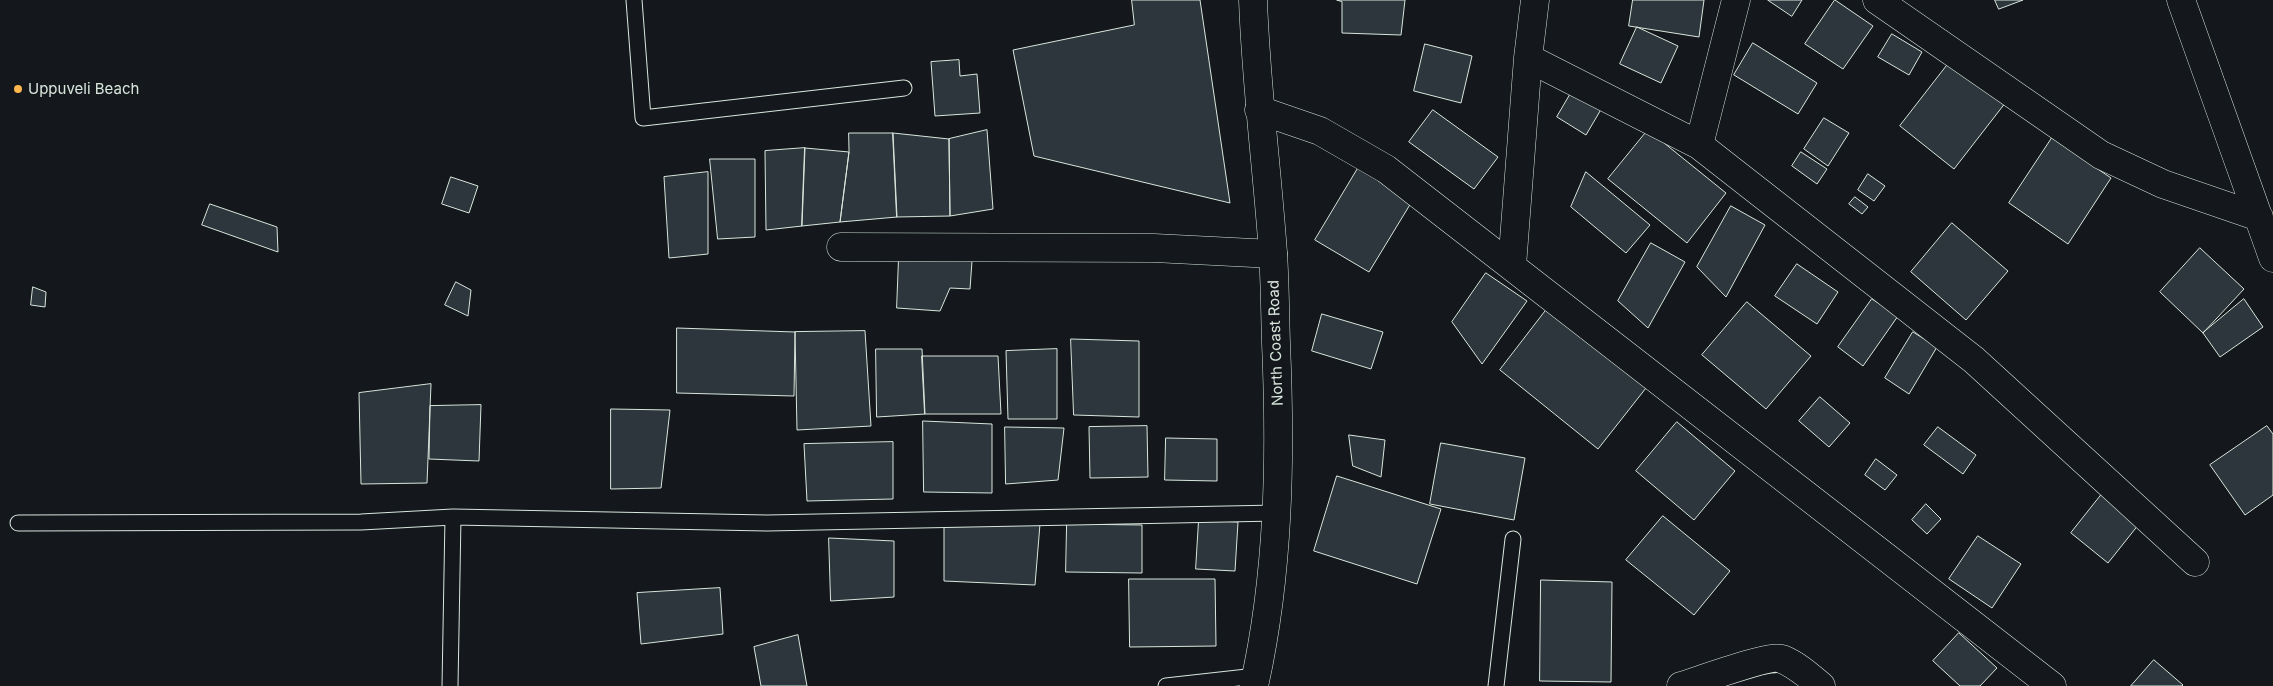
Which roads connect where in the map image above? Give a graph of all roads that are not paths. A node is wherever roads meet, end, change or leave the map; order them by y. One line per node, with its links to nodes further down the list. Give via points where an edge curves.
1 (634, 0): 8 (lane, via 643,118)
2 (1253, 0): 9 (street, North Coast Road)
3 (1535, 0): 7 (street)
4 (1736, 0): 10 (street)
5 (1878, 0): 11 (street, via 2102,155 2163,184)
6 (2181, 0): 11 (street)
7 (1528, 58): 10 (street); 15 (street)
8 (904, 88)
9 (1259, 110): 13 (street, North Coast Road); 15 (street, via 1320,131 1386,169)
10 (1698, 145): 20 (street, via 1974,360)
11 (2259, 217): 14 (street)
12 (841, 247): 13 (street, via 1154,248)
13 (1273, 254): 16 (street, North Coast Road, via 1279,411)
14 (2273, 258)
15 (1512, 266): 27 (street)
16 (1277, 512): 17 (lane, via 767,523); 21 (street, North Coast Road, via 1266,634)
17 (453, 517): 18 (lane, via 361,522); 22 (lane)
18 (18, 523)
19 (1513, 538): 24 (lane)
20 (2195, 562)
21 (1255, 681): 23 (lane)
22 (450, 686)
23 (1166, 686)
24 (1496, 686)
25 (1681, 686): 26 (street, via 1780,658)
26 (1821, 686)
27 (2052, 686)

